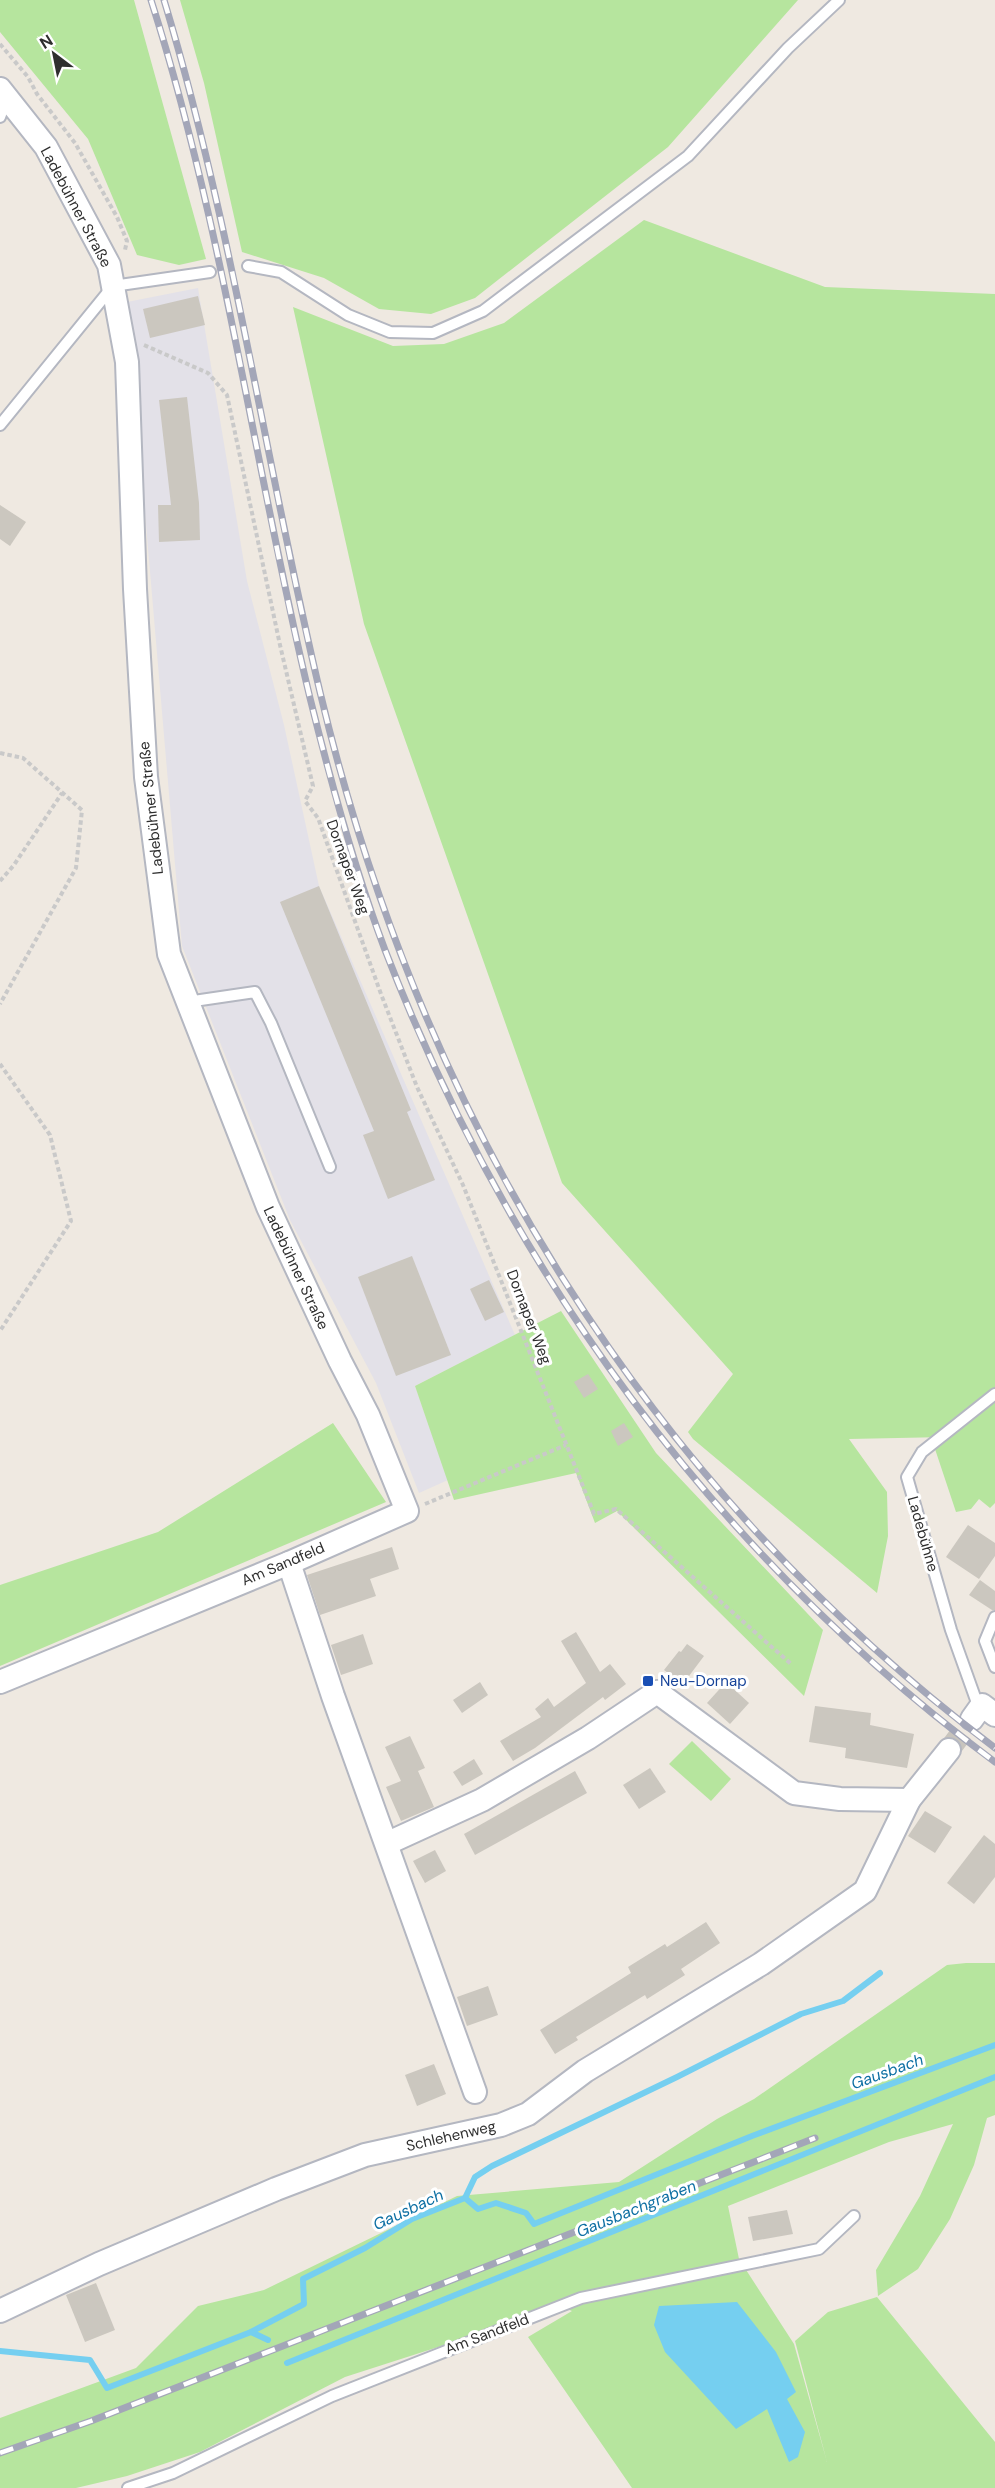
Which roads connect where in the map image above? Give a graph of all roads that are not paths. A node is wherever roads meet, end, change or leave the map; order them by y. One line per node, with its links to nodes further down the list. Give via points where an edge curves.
1 (839, 0): 3 (lane, via 788,48 688,156 483,311 433,333 390,332 348,315 281,272)
2 (2, 101): 5 (street, Ladebühner Straße, via 46,147 109,265)
3 (248, 266)
4 (210, 272): 5 (lane)
5 (113, 286): 6 (lane); 7 (street, Ladebühner Straße, via 127,363 146,777 169,954)
6 (0, 425)
7 (187, 1002): 8 (lane, via 255,992); 10 (street, Ladebühner Straße, via 268,1207 368,1415)
8 (330, 1167)
9 (995, 1394): 15 (lane, Ladebühne, via 922,1452 907,1477 951,1630)
10 (407, 1511): 11 (street, Am Sandfeld)
11 (289, 1563): 14 (street, Am Sandfeld); 18 (street)
12 (995, 1617): 13 (lane, via 984,1641)
13 (995, 1667)
14 (0, 1682)
15 (983, 1713)
16 (949, 1750): 17 (street)
17 (909, 1800): 18 (street, via 840,1799 794,1793 657,1692 482,1800); 21 (street, Schlehenweg, via 865,1891 761,1964 585,2071 528,2114 501,2126 364,2155 120,2255)
18 (388, 1843): 19 (street)
19 (475, 2092)
20 (854, 2216): 22 (lane, Am Sandfeld, via 819,2249 581,2298 332,2396 173,2473)
21 (0, 2311)
22 (129, 2488)

